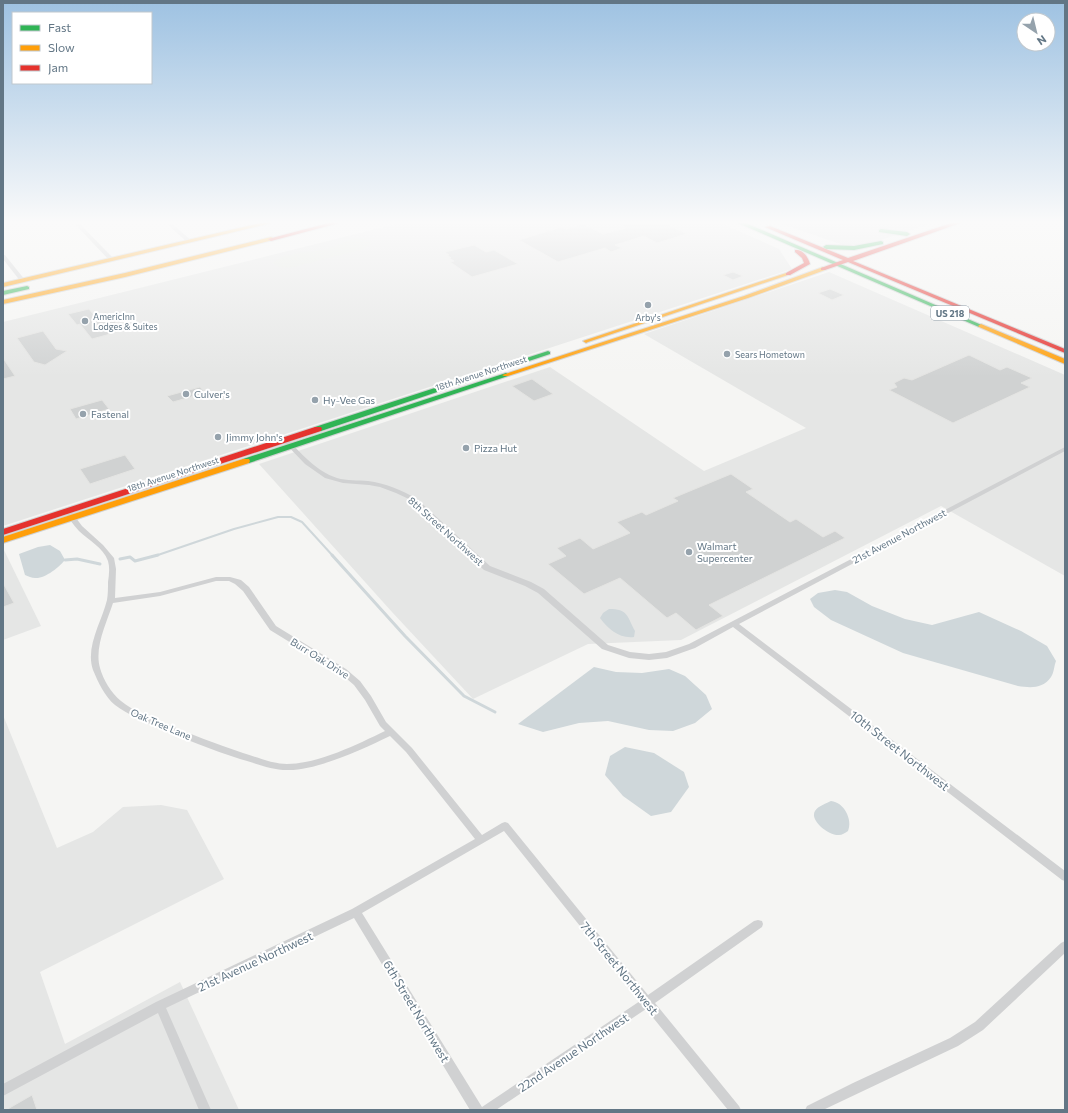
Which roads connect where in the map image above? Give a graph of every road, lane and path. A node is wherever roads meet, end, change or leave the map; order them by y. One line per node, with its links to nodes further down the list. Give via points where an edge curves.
1 (16, 273): 10 (street)
2 (57, 273): 10 (main road)
3 (100, 273): 12 (main road)
4 (127, 273): 13 (main road)
5 (792, 273): 9 (main road, 18th Avenue Northwest)
6 (806, 273): 17 (main road, 18th Avenue Northwest, via 746,296)
7 (864, 273): 15 (main road, US 218)
8 (867, 273): 14 (main road, US 218)
9 (788, 274): 16 (main road, 18th Avenue Northwest)
10 (22, 281): 11 (main road)
11 (3, 285)
12 (3, 295)
13 (3, 303)
14 (1065, 352)
15 (1065, 362)
16 (284, 439): 17 (street, 8th Street Northwest); 19 (main road, 18th Avenue Northwest)
17 (292, 446): 19 (main road, 18th Avenue Northwest); 23 (street, 8th Street Northwest, via 322,474 335,479 382,486 402,492 415,500 487,568 541,591 594,639 614,651 642,657 667,655 692,646)
18 (1065, 449): 23 (street, 21st Avenue Northwest)
19 (70, 514): 20 (main road, 18th Avenue Northwest); 21 (main road, 18th Avenue Northwest); 22 (street, Oak Tree Lane, via 82,530 110,557 113,571)
20 (3, 532)
21 (3, 540)
22 (110, 601): 24 (street, Burr Oak Drive, via 160,594 216,579 238,582 276,630 343,671 357,683); 24 (street, Oak Tree Lane, via 95,653 96,667 113,698 135,714 262,763 286,767 312,763 358,747)
23 (734, 624): 27 (street, 10th Street Northwest)
24 (390, 732): 26 (street, Burr Oak Drive, via 409,750)
25 (505, 826): 26 (street, 21st Avenue Northwest); 31 (street, 7th Street Northwest)
26 (481, 840): 28 (street, 21st Avenue Northwest)
27 (1065, 877)
28 (356, 912): 32 (street, 21st Avenue Northwest); 35 (street, 6th Street Northwest)
29 (758, 924): 31 (street, 22nd Avenue Northwest)
30 (1065, 946): 38 (street, via 979,1026 954,1042)
31 (647, 1002): 36 (street, 22nd Avenue Northwest); 37 (street, 7th Street Northwest)
32 (160, 1006): 33 (street, 21st Avenue Northwest); 34 (street)
33 (3, 1090)
34 (205, 1110)
35 (477, 1110)
36 (486, 1110)
37 (735, 1110)
38 (811, 1110)

